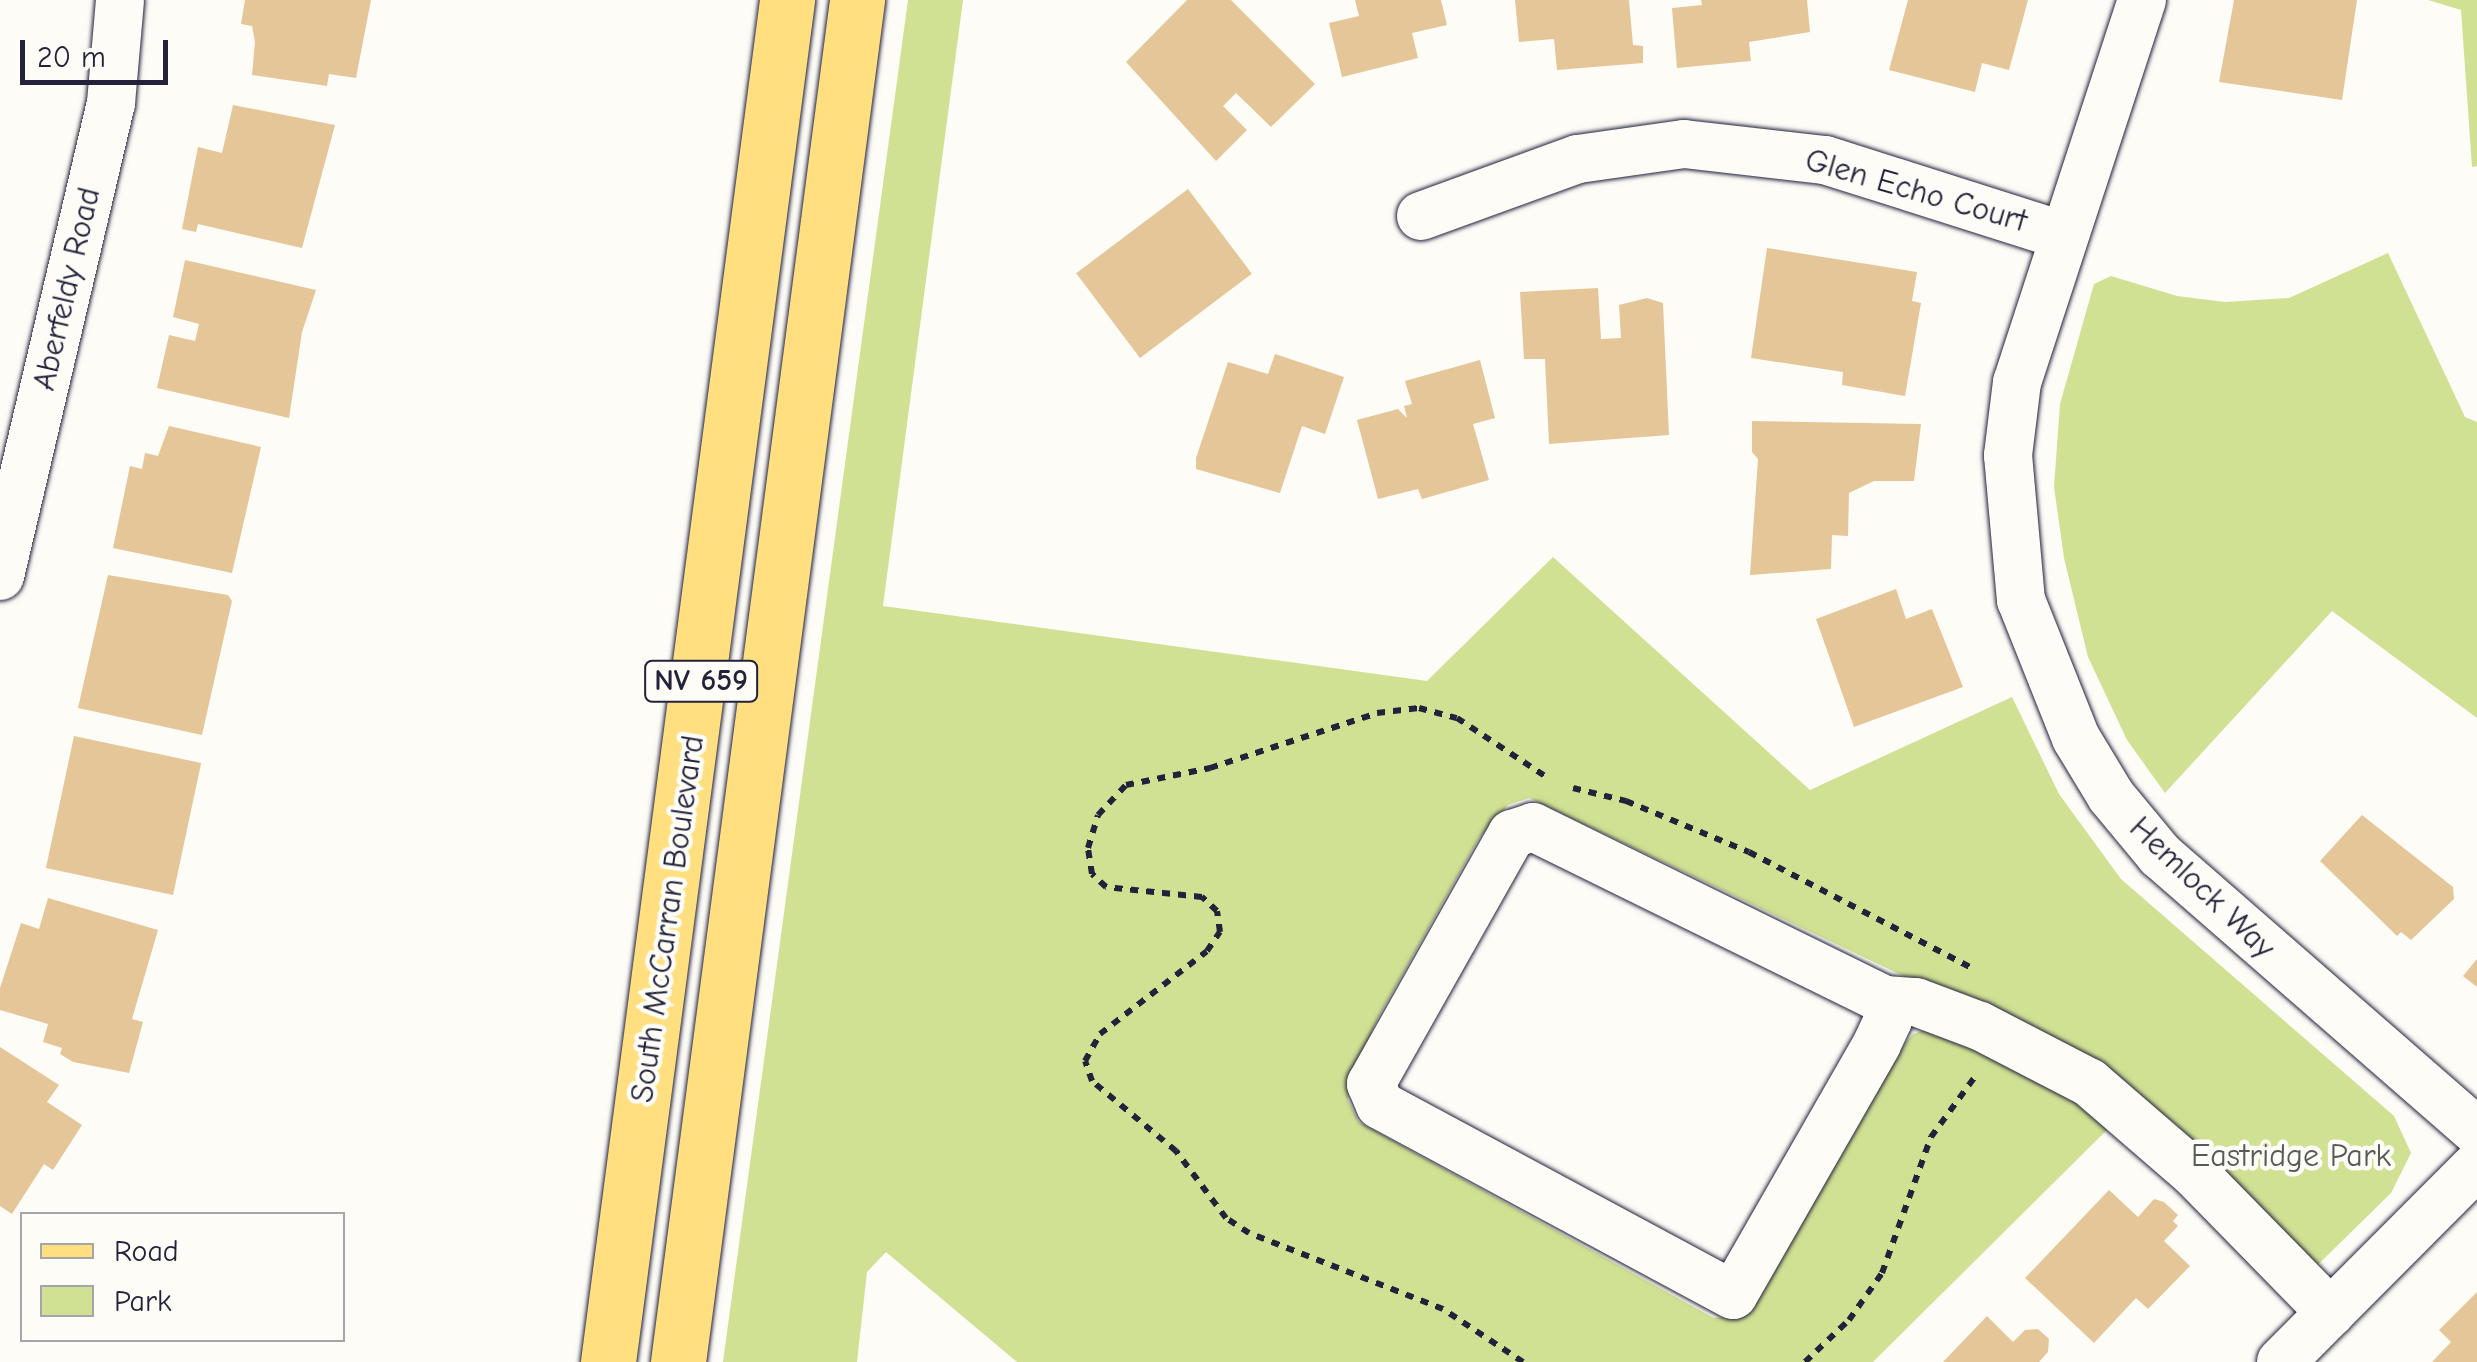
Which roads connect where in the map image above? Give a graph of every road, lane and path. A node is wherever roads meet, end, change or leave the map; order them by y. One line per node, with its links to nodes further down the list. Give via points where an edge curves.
1 (120, 0): 7 (street, Aberfeldy Road, via 110,103)
2 (787, 0): 13 (main road, South McCarran Boulevard / NV 659)
3 (857, 0): 14 (main road, South McCarran Boulevard / NV 659)
4 (2142, 0): 6 (street, Hemlock Way)
5 (1421, 216): 6 (street, Glen Echo Court, via 1578,159 1684,144 1824,160)
6 (2062, 235): 10 (street, Hemlock Way, via 2017,382 2008,455 2021,600 2069,723 2112,796 2160,855)
7 (0, 576)
8 (1885, 1000): 8 (street, via 1532,827 1512,834 1371,1084 1380,1105 1733,1295 1877,1044 1888,1020); 9 (street, via 1916,1002)
9 (2004, 1038): 12 (street, via 2090,1083 2139,1122); 15 (path, via 1931,1137 1882,1273 1849,1320)
10 (2477, 1132)
11 (2477, 1165): 12 (street)
12 (2331, 1312): 16 (street)
13 (608, 1362)
14 (678, 1362)
15 (1805, 1362)
16 (2282, 1362)

